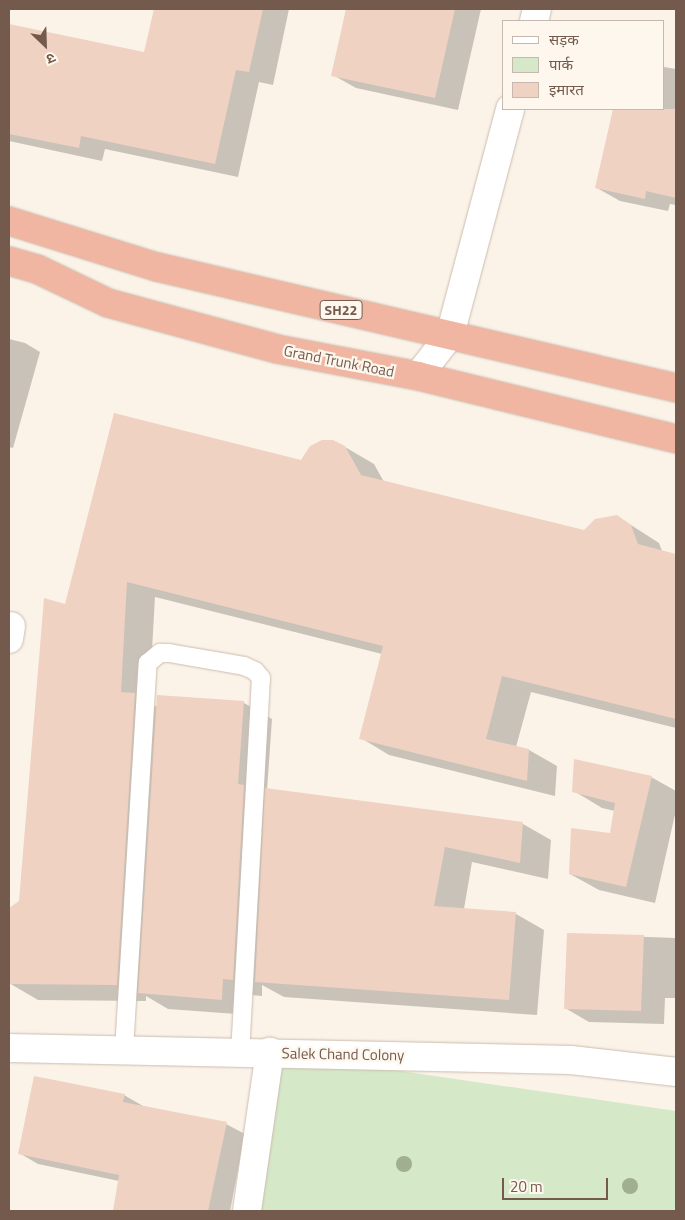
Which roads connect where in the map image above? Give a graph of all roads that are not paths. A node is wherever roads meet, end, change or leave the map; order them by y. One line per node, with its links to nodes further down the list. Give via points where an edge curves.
1 (510, 110): 4 (street)
2 (9, 221): 4 (highway, SH22, via 157,267)
3 (9, 261): 5 (highway, Grand Trunk Road, via 37,269 108,303 277,349)
4 (450, 335): 5 (street); 6 (highway, SH22)
5 (418, 376): 7 (highway, Grand Trunk Road)
6 (676, 388)
7 (676, 439)
8 (9, 1048): 9 (street, Salek Chand Colony)
9 (124, 1050): 10 (street, Salek Chand Colony); 10 (lane, via 148,663 160,653 170,653 244,666 255,670 261,678)
10 (240, 1052): 11 (street, Salek Chand Colony)
11 (270, 1052): 12 (street, Salek Chand Colony, via 571,1060); 13 (street)
12 (676, 1072)
13 (248, 1211)

